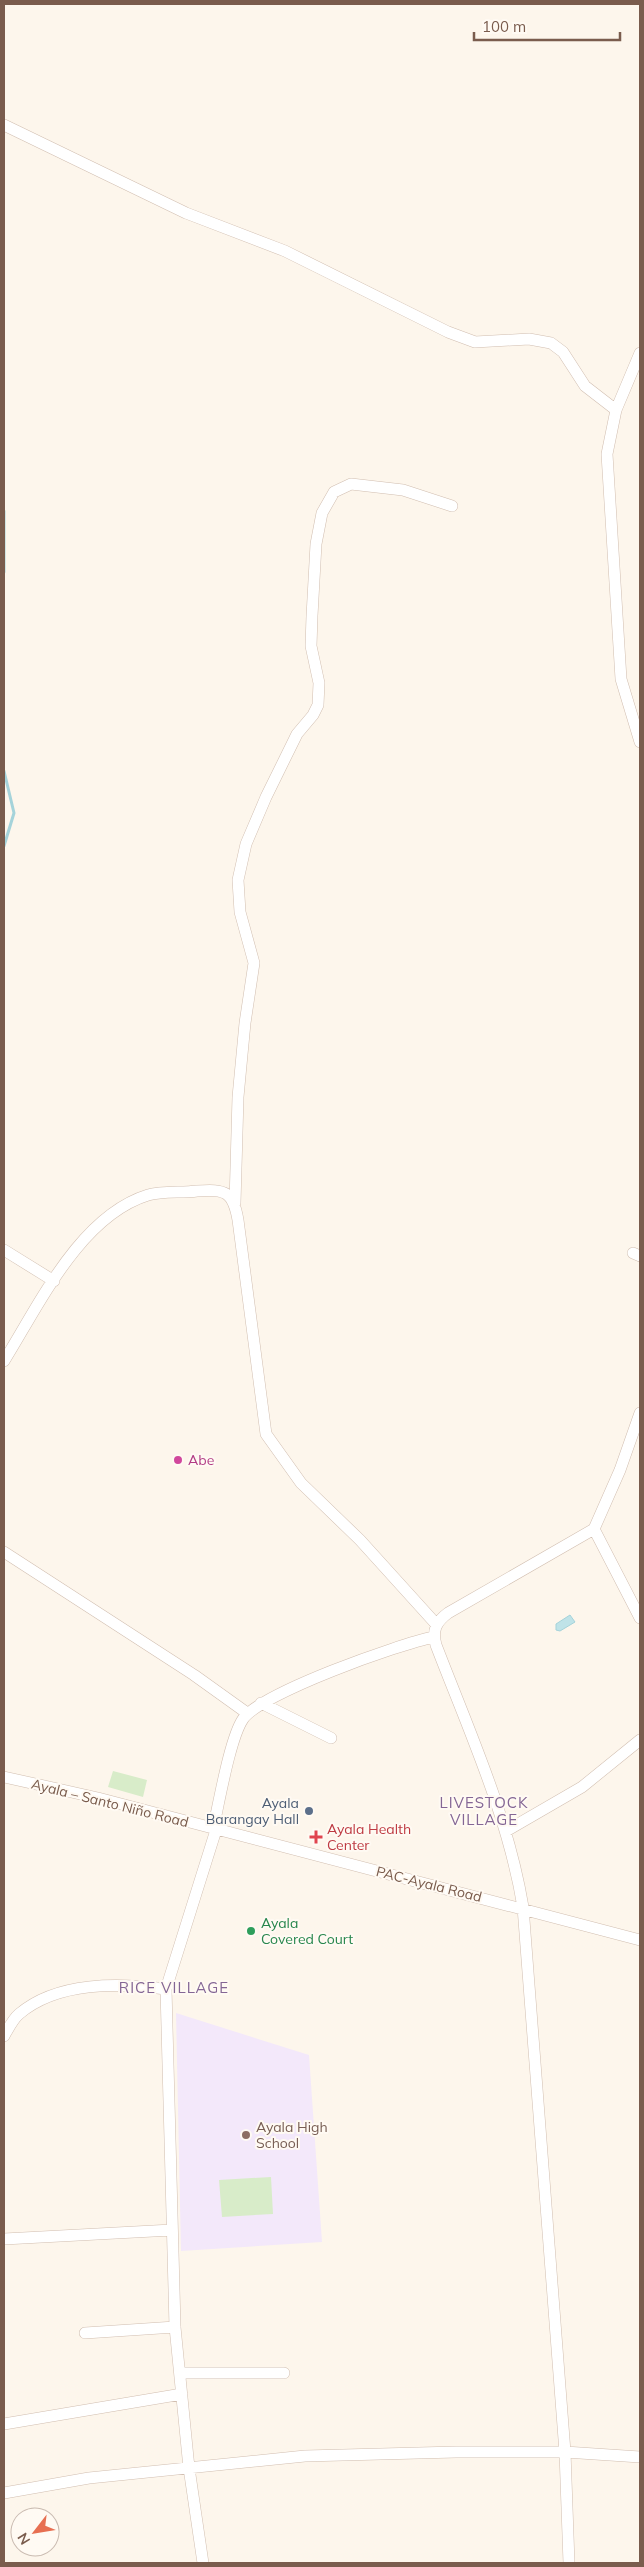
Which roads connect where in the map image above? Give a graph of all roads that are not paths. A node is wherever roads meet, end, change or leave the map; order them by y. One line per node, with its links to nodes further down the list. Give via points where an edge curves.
1 (4, 126): 3 (street, via 186,213 286,251 448,332 475,342 529,339 551,343 563,352 586,386)
2 (640, 353): 3 (street)
3 (616, 410): 5 (street, via 607,454 621,679)
4 (452, 506): 6 (street, via 403,490 351,484 334,492 322,513 316,544 312,616 318,705 294,740 266,797 246,844 238,880 240,912 254,963 238,1097)
5 (640, 742)
6 (235, 1203): 8 (street, via 220,1190 148,1195 109,1214 70,1256); 14 (street, via 266,1434 301,1483 360,1540)
7 (4, 1250): 8 (street)
8 (54, 1281): 9 (street)
9 (4, 1361)
10 (640, 1413): 11 (street)
11 (594, 1529): 13 (street); 14 (street, via 456,1608)
12 (4, 1552): 17 (street, via 128,1631)
13 (640, 1618)
14 (436, 1624): 15 (street)
15 (434, 1637): 16 (street, via 298,1685); 22 (street)
16 (262, 1703): 17 (street); 18 (street)
17 (247, 1713): 21 (street, via 235,1737)
18 (330, 1738)
19 (640, 1740): 22 (street, via 582,1787)
20 (4, 1777): 21 (street, Ayala – Santo Niño Road, via 98,1798)
21 (215, 1830): 23 (street, PAC-Ayala Road); 25 (street)
22 (506, 1831): 23 (street)
23 (523, 1908): 24 (street, PAC-Ayala Road); 35 (street)
24 (640, 1940)
25 (166, 1989): 26 (street, via 138,1985 84,1988 44,1998 18,2014); 27 (street)
26 (4, 2036)
27 (172, 2230): 28 (street); 29 (street)
28 (4, 2239)
29 (175, 2327): 30 (street); 32 (street)
30 (85, 2333)
31 (284, 2372): 32 (street)
32 (181, 2373): 33 (street)
33 (182, 2394): 34 (street); 37 (street)
34 (4, 2424)
35 (565, 2452): 36 (street); 37 (street, via 305,2456); 40 (street)
36 (640, 2457)
37 (189, 2468): 38 (street, via 89,2478); 39 (street)
38 (4, 2492)
39 (203, 2563)
40 (569, 2563)

